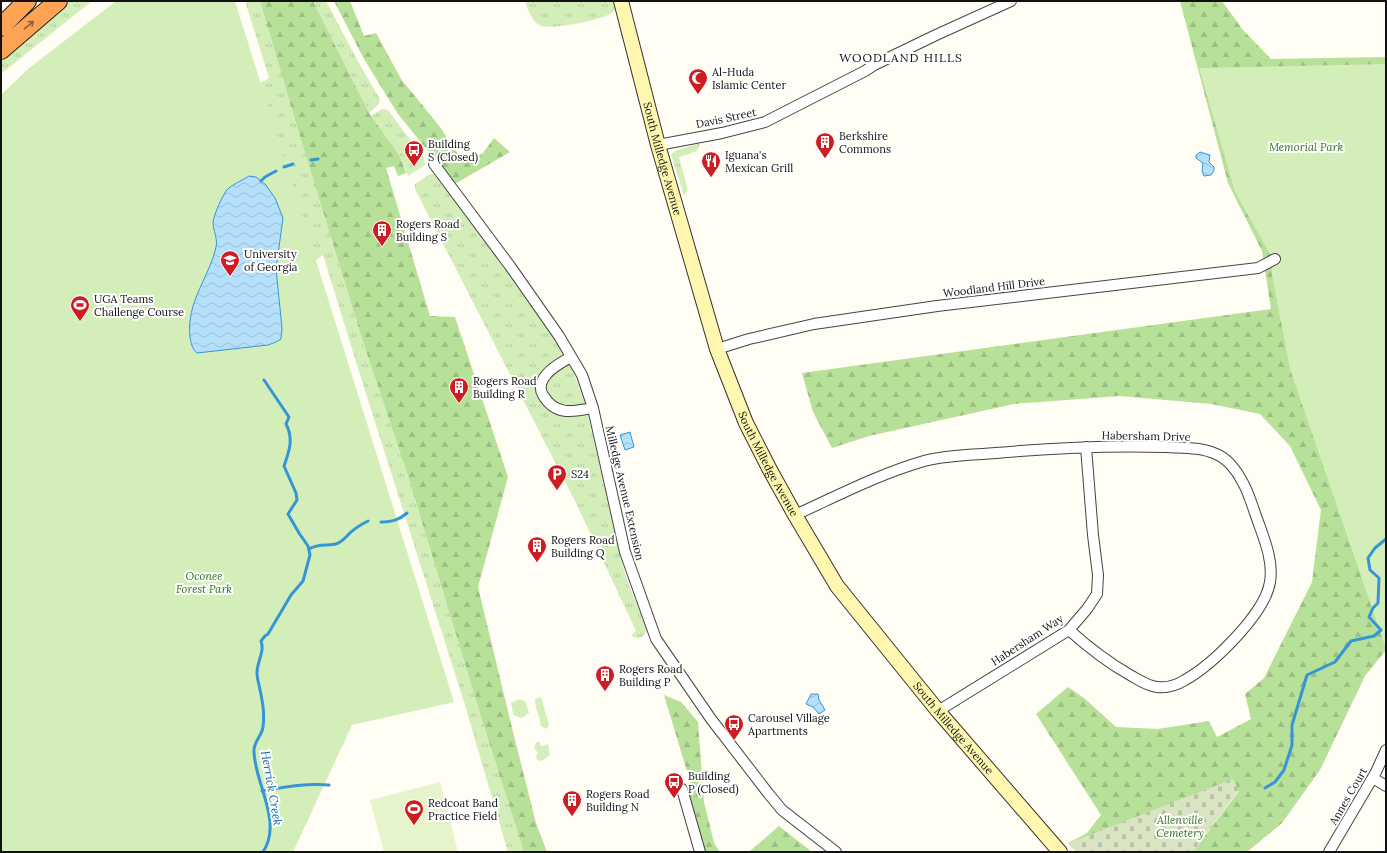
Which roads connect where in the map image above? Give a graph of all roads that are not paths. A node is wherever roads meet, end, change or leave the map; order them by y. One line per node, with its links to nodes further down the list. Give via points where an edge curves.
1 (27, 1): 5 (highway)
2 (58, 1): 6 (highway, one-way to 2)
3 (621, 1): 7 (main road, South Milledge Avenue)
4 (1011, 1): 7 (street, Davis Street, via 874,65 765,122)
5 (1, 27)
6 (1, 50)
7 (658, 146): 10 (main road, South Milledge Avenue)
8 (434, 164): 11 (street, Milledge Avenue Extension, via 510,266)
9 (1275, 259): 10 (street, Woodland Hill Drive, via 1258,268 937,306 814,324)
10 (717, 349): 14 (main road, South Milledge Avenue, via 746,423)
11 (571, 357): 12 (street, Milledge Avenue Extension, via 582,375); 12 (street, via 544,376 541,392 551,406 559,410 573,412)
12 (593, 408): 22 (street, Milledge Avenue Extension, via 625,552 656,639 711,719 768,794 782,810)
13 (1086, 447): 14 (street, Habersham Drive, via 927,460 890,471); 15 (street, Habersham Way, via 1098,575 1097,594); 15 (street, Habersham Drive, via 1196,449 1216,454 1228,462 1242,481 1250,499 1269,555 1270,578 1267,593 1245,628 1202,669 1174,685 1148,685 1099,656)
14 (794, 515): 16 (main road, South Milledge Avenue, via 837,586)
15 (1069, 630): 16 (street, Habersham Way)
16 (938, 711): 23 (main road, South Milledge Avenue)
17 (1386, 750): 18 (street, Annes Court)
18 (1373, 778): 19 (street); 24 (street, Annes Court)
19 (1386, 786)
20 (682, 789): 21 (street)
21 (700, 852)
22 (836, 852)
23 (1060, 852)
24 (1329, 852)

